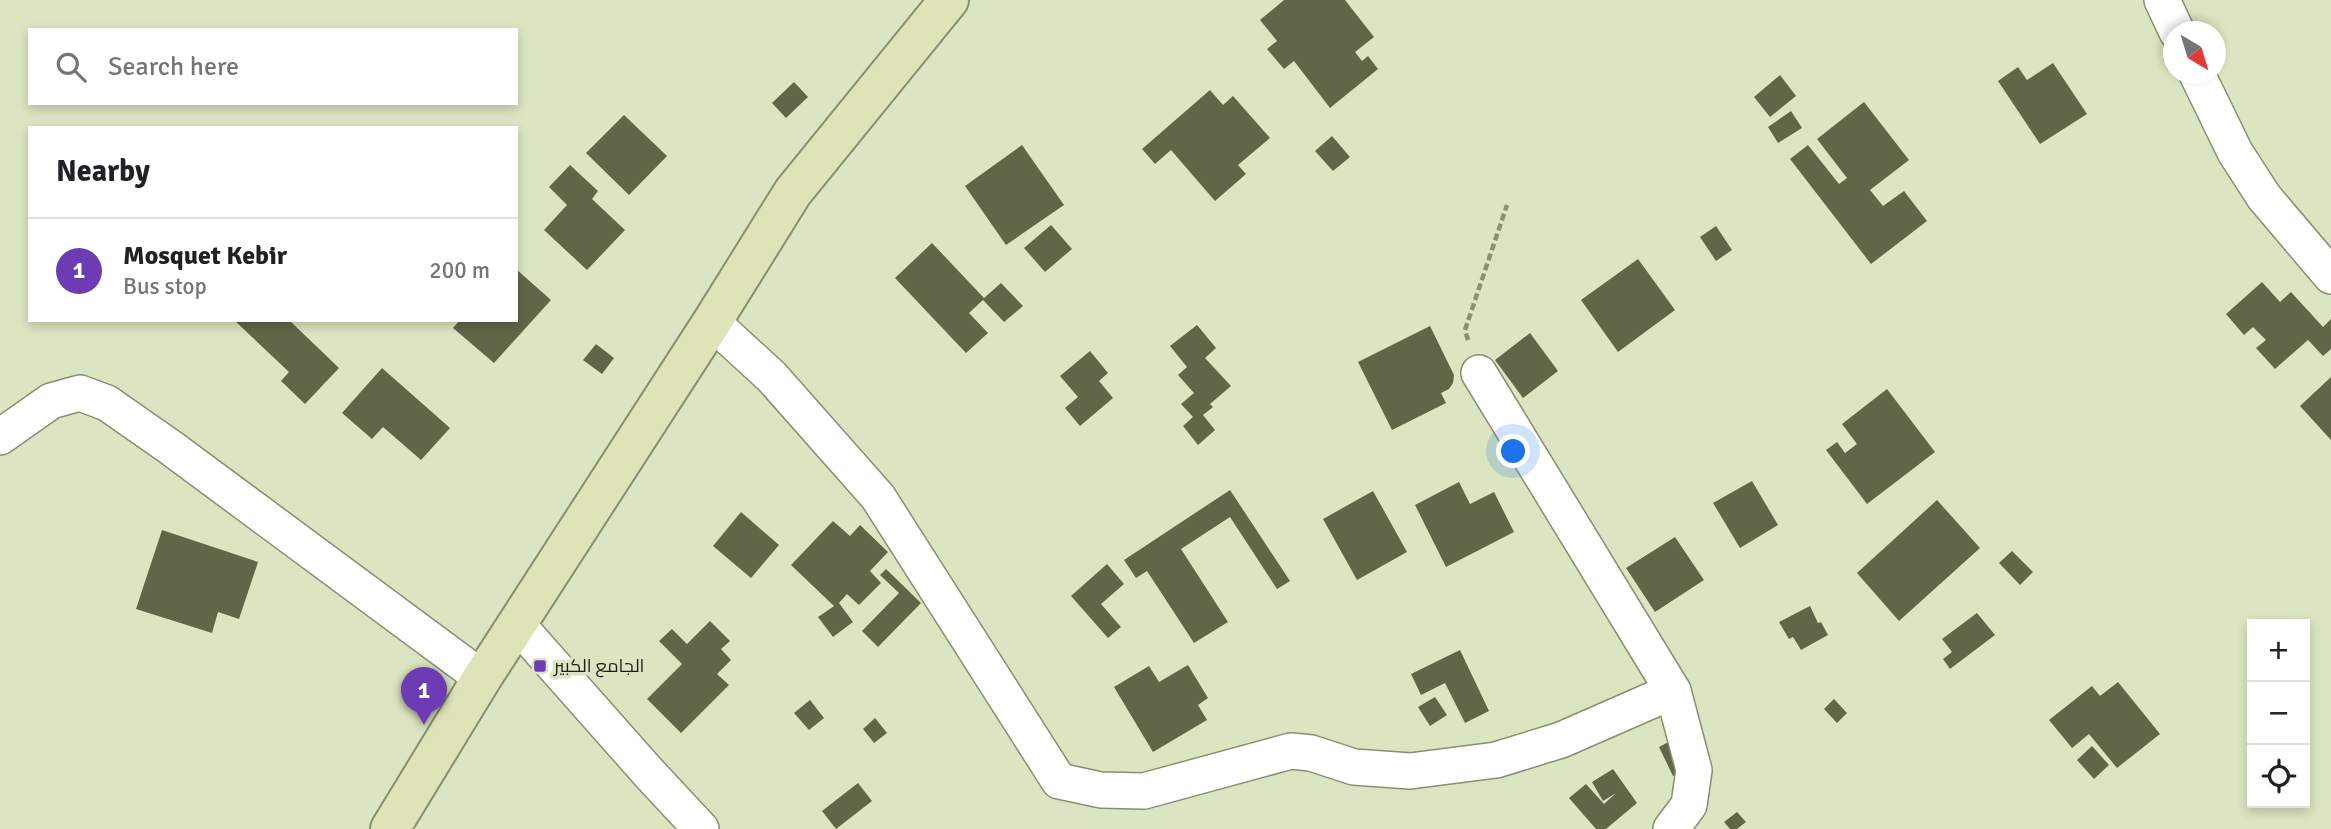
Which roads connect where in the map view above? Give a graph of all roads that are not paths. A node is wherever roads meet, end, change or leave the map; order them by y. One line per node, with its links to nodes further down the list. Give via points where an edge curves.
1 (949, 0): 6 (main road, via 793,192)
2 (2162, 0): 3 (street)
3 (2172, 21)
4 (2202, 84): 5 (street, via 2235,152 2264,197)
5 (2331, 276)
6 (712, 322): 9 (main road); 11 (street, via 772,377 878,497 1059,781 1101,790 1144,791 1291,751 1354,767 1410,771 1496,760 1560,740)
7 (1479, 373): 11 (street)
8 (0, 437): 10 (street, via 51,401 80,393 107,402)
9 (517, 624): 10 (main road); 13 (street)
10 (482, 678): 12 (main road)
11 (1673, 691): 14 (street, via 1694,770 1689,806)
12 (390, 829)
13 (701, 829)
14 (1671, 829)

